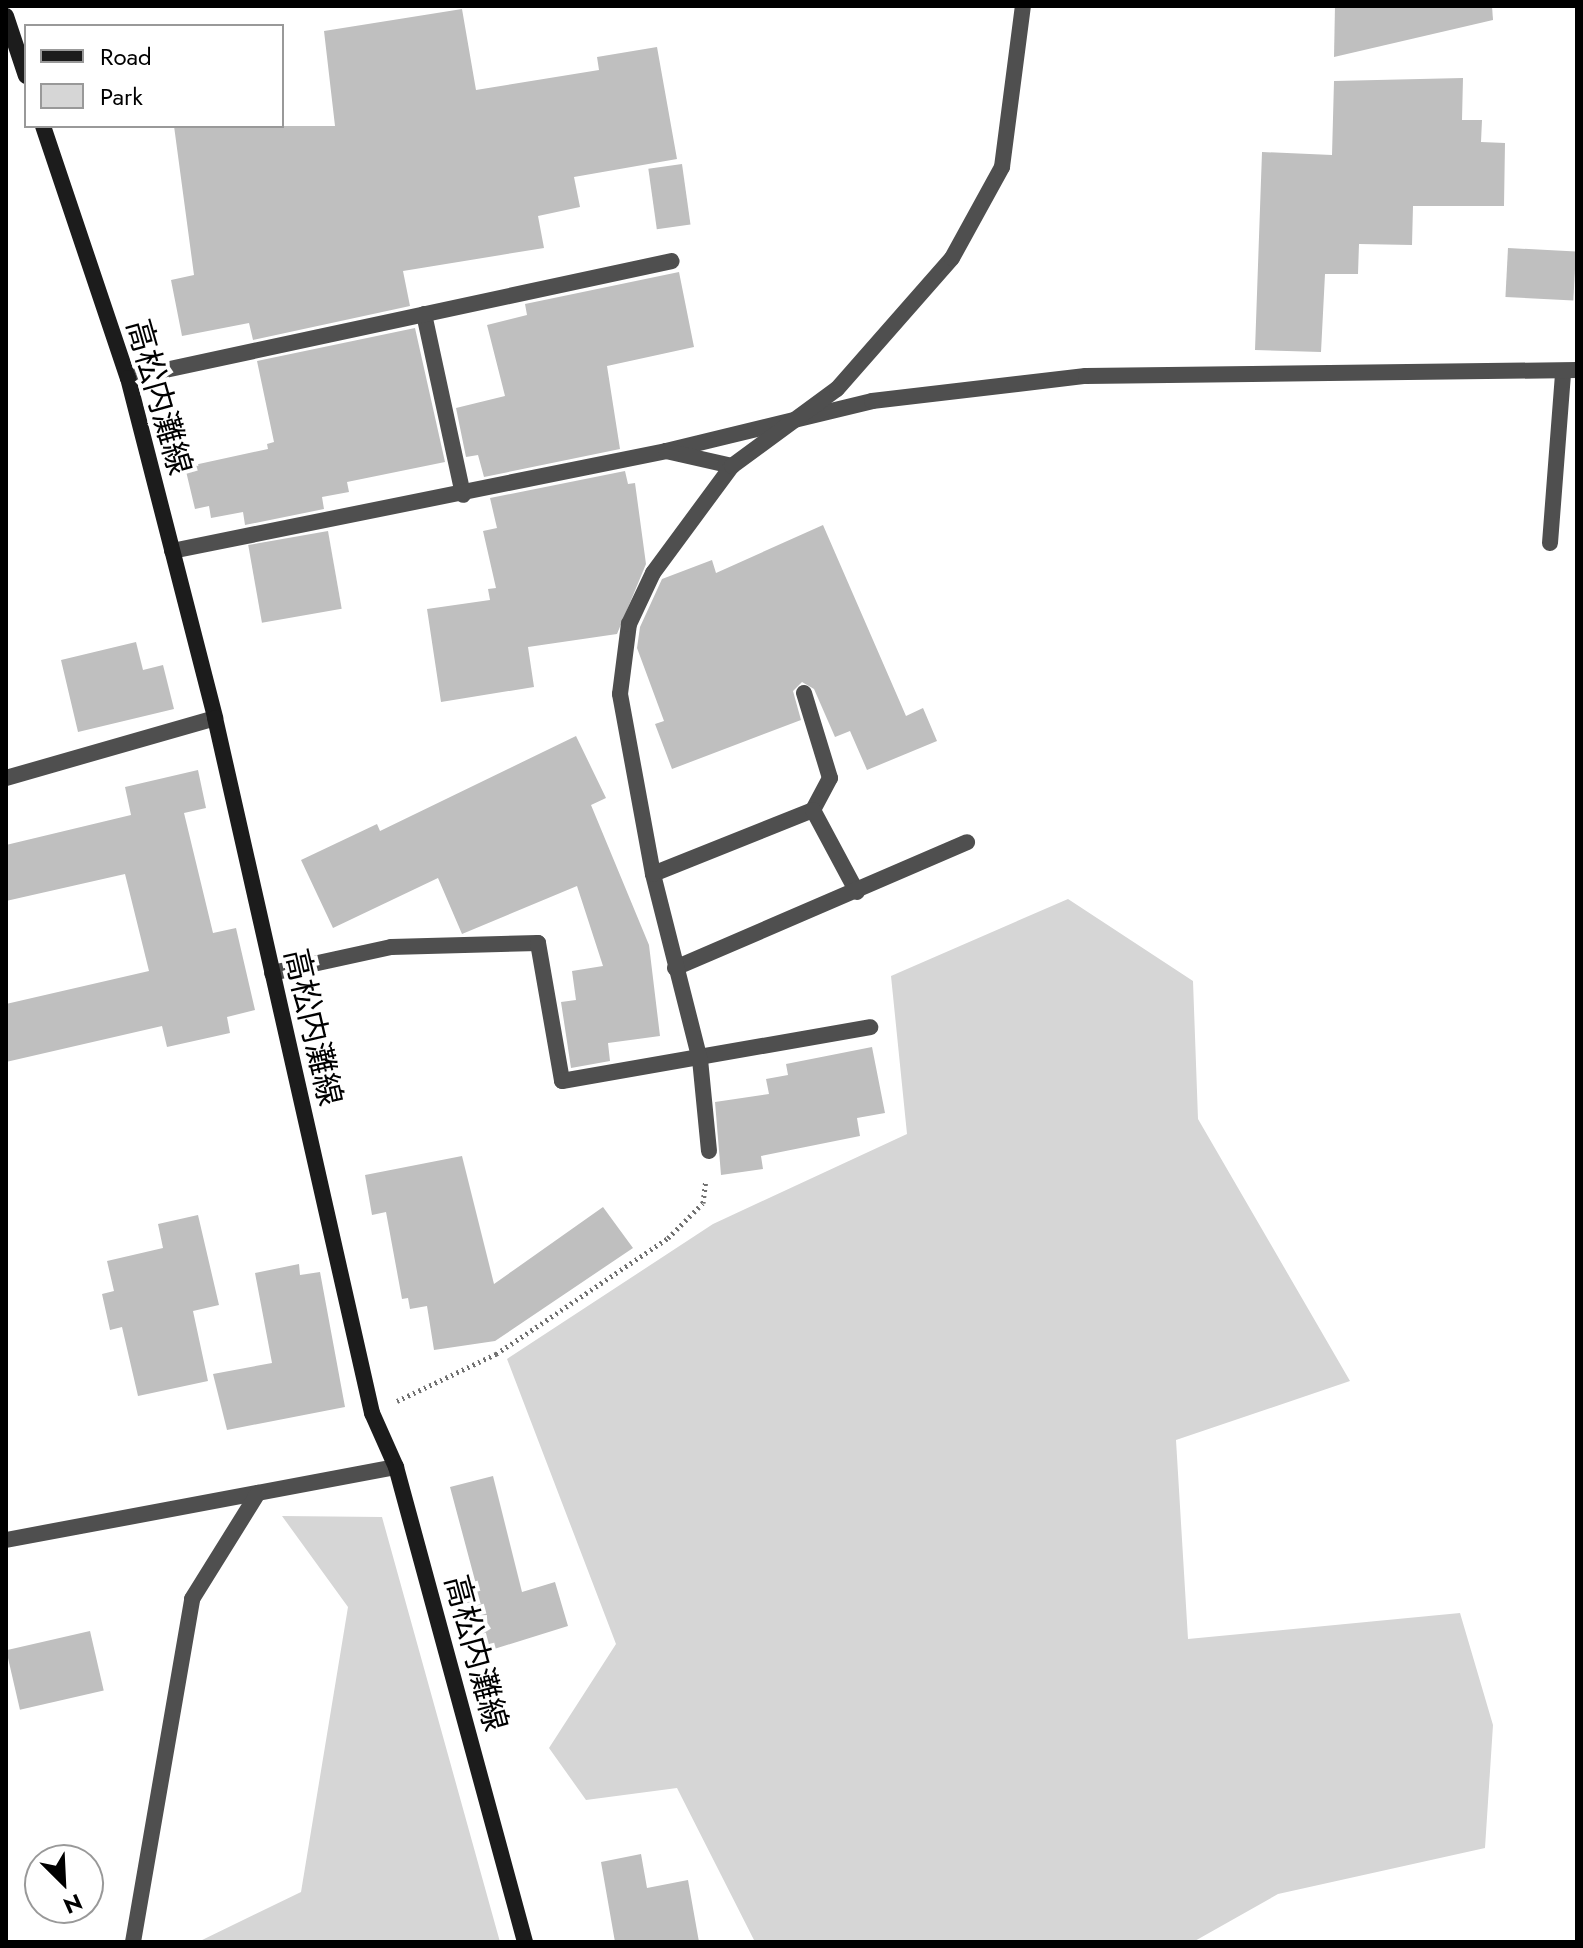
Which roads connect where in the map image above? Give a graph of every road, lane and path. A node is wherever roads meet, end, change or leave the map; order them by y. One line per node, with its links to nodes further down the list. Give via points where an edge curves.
1 (1023, 6): 9 (street, via 1002,167 952,258 837,389)
2 (6, 16): 3 (main road)
3 (24, 70)
4 (44, 128): 8 (main road, 高松内灘線)
5 (672, 261): 6 (street)
6 (424, 314): 8 (street); 12 (street)
7 (1570, 372): 9 (street, via 1086,376 872,401); 13 (street)
8 (128, 378): 14 (main road, 高松内灘線)
9 (798, 416): 10 (street); 11 (street)
10 (666, 451): 11 (street); 12 (street)
11 (732, 466): 20 (street, via 646,585 621,659 620,694)
12 (463, 495): 14 (street)
13 (1550, 543)
14 (172, 551): 16 (main road, 高松内灘線)
15 (804, 693): 18 (street, via 830,778)
16 (215, 718): 17 (street); 23 (main road, 高松内灘線)
17 (6, 778)
18 (813, 810): 20 (street); 21 (street)
19 (967, 842): 21 (street)
20 (653, 874): 22 (street)
21 (857, 892): 22 (street)
22 (675, 968): 25 (street)
23 (272, 973): 25 (street, via 391,947 538,943 562,1081); 27 (main road, 高松内灘線)
24 (870, 1027): 25 (street)
25 (700, 1060): 26 (street)
26 (709, 1151): 27 (path, via 703,1203 668,1238 496,1354)
27 (372, 1413): 28 (main road, 高松内灘線)
28 (396, 1467): 29 (street); 32 (main road, 高松内灘線)
29 (258, 1493): 30 (street); 31 (street, via 192,1599)
30 (6, 1540)
31 (133, 1942)
32 (525, 1942)

